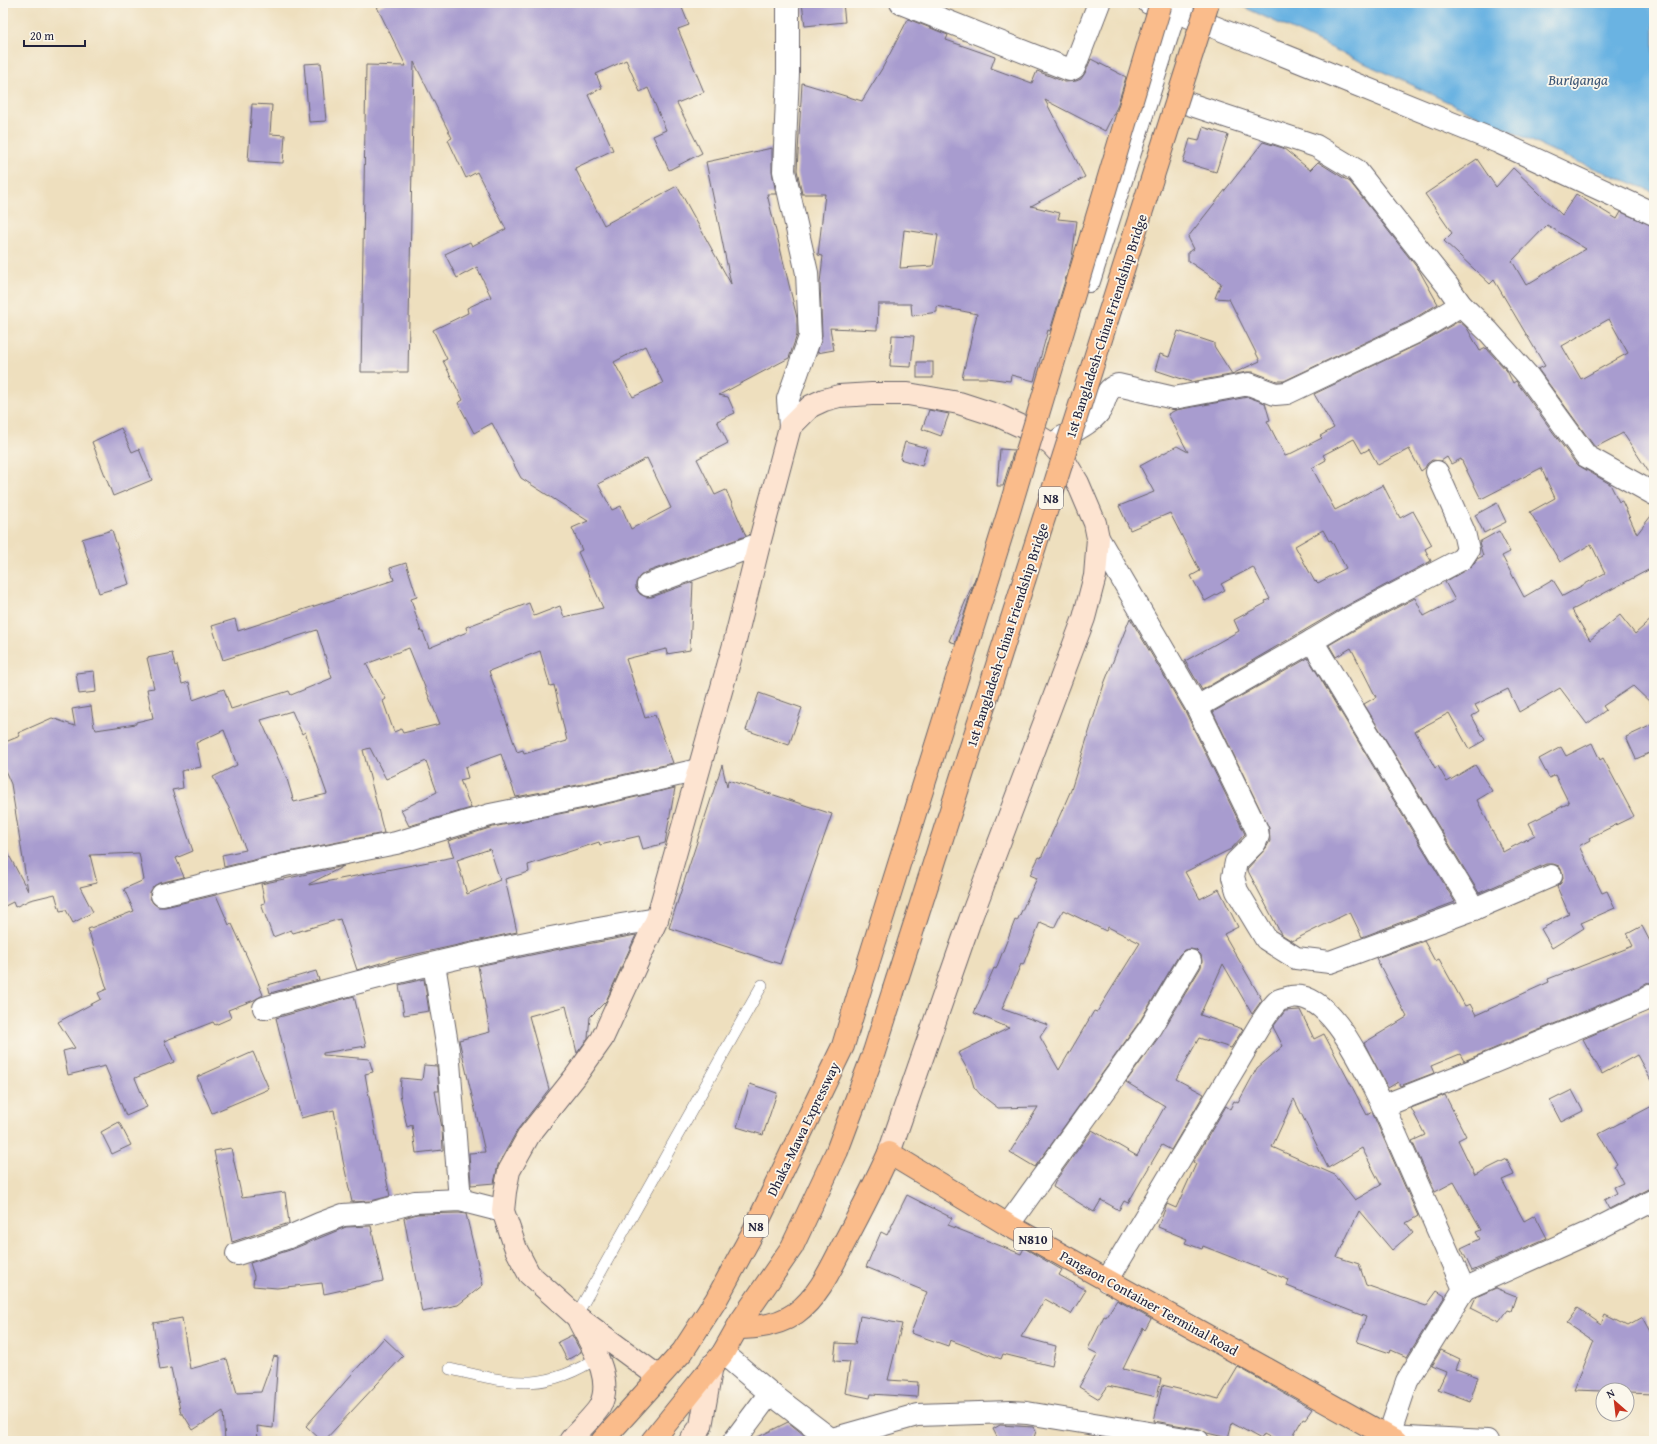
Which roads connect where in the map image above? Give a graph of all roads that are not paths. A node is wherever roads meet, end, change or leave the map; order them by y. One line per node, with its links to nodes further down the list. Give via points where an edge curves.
1 (788, 3): 10 (street, via 784,171 807,273 810,337 788,399)
2 (901, 3): 3 (street, via 1070,70 1074,68)
3 (1099, 3)
4 (1149, 3): 6 (street)
5 (1208, 3): 7 (highway, 1st Bangladesh-China Friendship Bridge / N8, bridge)
6 (1168, 7): 8 (street, via 1498,142); 11 (street); 44 (highway, Dhaka-Mawa Expressway / N8, bridge, via 843,1046 752,1234 716,1300 682,1351)
7 (1177, 100): 9 (street, via 1316,146 1356,170); 39 (highway, 1st Bangladesh-China Friendship Bridge / N8, bridge, via 874,1052 837,1151 792,1247)
8 (1654, 214)
9 (1460, 305): 11 (street, via 1416,332 1287,392 1276,394 1249,384 1174,398 1118,385 1108,391 1099,411 1090,421); 13 (street, via 1489,332 1528,376 1586,456)
10 (790, 427): 11 (main road, via 811,406 824,400 839,396 908,394 959,403 999,416); 15 (main road)
11 (1045, 440): 14 (main road, via 1061,455 1078,483 1095,523)
12 (1437, 472): 17 (street, via 1464,532 1468,550 1462,559)
13 (1654, 494)
14 (1098, 538): 18 (street); 30 (main road, via 1095,576 1084,618 970,920)
15 (759, 544): 16 (street); 19 (main road, via 735,641)
16 (648, 585)
17 (1312, 641): 18 (street); 22 (street)
18 (1197, 707): 22 (street, via 1257,830 1255,843 1236,862 1233,877 1237,891 1266,939 1296,958 1330,962)
19 (698, 770): 21 (street, via 490,815 396,843); 23 (main road)
20 (1551, 876): 22 (street)
21 (162, 895)
22 (1474, 909)
23 (656, 919): 25 (street); 33 (main road, via 602,1039 529,1134 509,1171)
24 (1190, 960): 34 (street, via 1150,1028)
25 (434, 964): 28 (street, via 360,981); 31 (street, via 448,1050)
26 (762, 985): 38 (lane)
27 (1654, 994): 29 (street, via 1462,1076)
28 (264, 1008)
29 (1383, 1106): 36 (street, via 1341,1028 1324,1009 1308,998 1294,996 1278,1001 1261,1023); 37 (street)
30 (889, 1153): 34 (highway, Pangaon Container Terminal Road / N810); 39 (highway, via 872,1192 820,1288 796,1313 777,1323 758,1328)
31 (460, 1200): 33 (street); 35 (street, via 415,1202 373,1213 343,1216)
32 (1654, 1200): 37 (street, via 1591,1232)
33 (504, 1211): 38 (main road, via 516,1249 529,1274)
34 (1008, 1225): 36 (highway, Pangaon Container Terminal Road / N810)
35 (237, 1254)
36 (1107, 1281): 47 (highway, Pangaon Container Terminal Road / N810)
37 (1464, 1289): 47 (street, via 1407,1381)
38 (576, 1316): 40 (main road); 41 (main road)
39 (738, 1328): 42 (highway, N8)
40 (616, 1345): 41 (lane); 44 (main road)
41 (598, 1358): 43 (lane, via 554,1379 534,1383 505,1381); 49 (main road, via 604,1390 600,1406)
42 (718, 1359): 45 (street); 51 (highway, N8); 52 (main road, via 701,1426)
43 (450, 1369)
44 (659, 1377): 46 (highway, Dhaka-Mawa Expressway / N8)
45 (770, 1393): 48 (street); 53 (street)
46 (606, 1437): 50 (main road)
47 (1390, 1439): 55 (street)
48 (832, 1440): 54 (street, via 916,1415 1010,1412)
49 (570, 1441)
50 (590, 1441)
51 (652, 1441)
52 (690, 1441)
53 (734, 1441)
54 (1198, 1441)
55 (1487, 1441)

